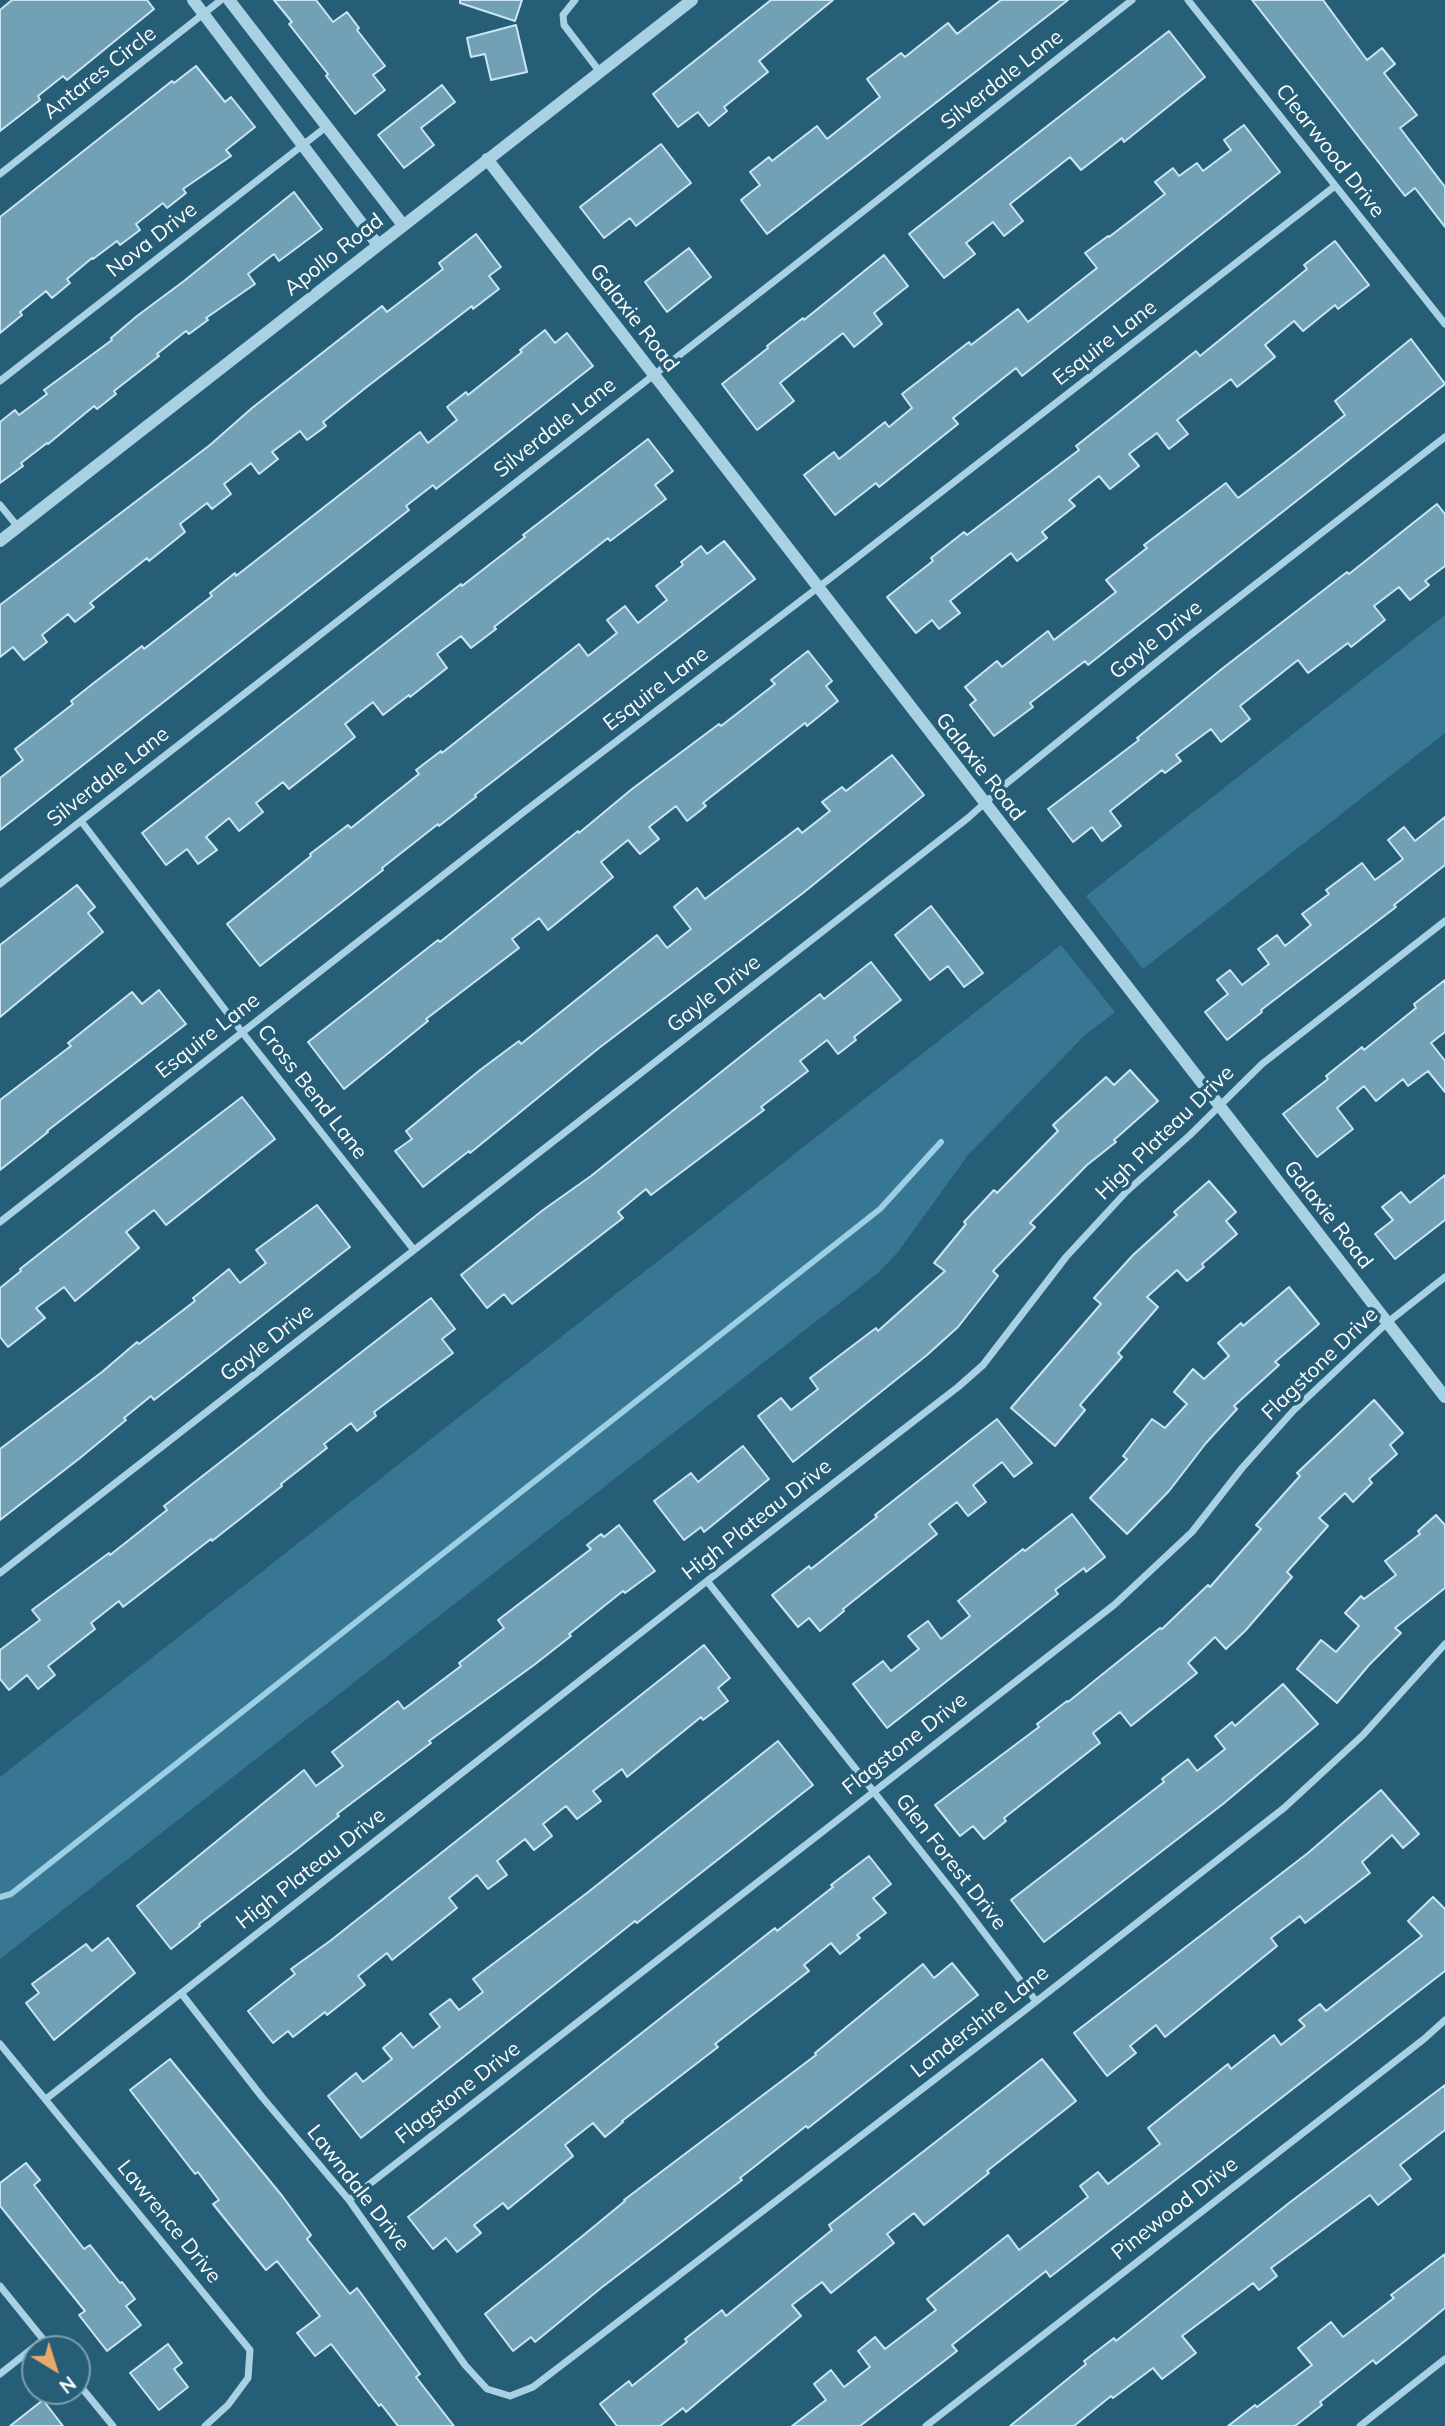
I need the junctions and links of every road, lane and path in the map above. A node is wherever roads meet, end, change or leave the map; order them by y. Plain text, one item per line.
1 (194, 0) edge
2 (221, 0) edge
3 (229, 0) edge
4 (575, 0) edge
5 (692, 0) edge
6 (1132, 0) edge
7 (1188, 0) edge
8 (204, 13) junction
9 (600, 72) junction
10 (326, 127) junction
11 (304, 144) junction
12 (487, 159) junction
13 (0, 174) edge
14 (1335, 186) junction
15 (403, 225) junction
16 (378, 245) junction
17 (1445, 324) edge
18 (653, 373) junction
19 (0, 381) edge
20 (1445, 437) edge
21 (0, 505) edge
22 (18, 527) junction
23 (0, 541) edge
24 (818, 587) junction
25 (984, 803) junction
26 (81, 821) junction
27 (0, 884) edge
28 (1445, 921) edge
29 (242, 1032) junction
30 (1220, 1105) junction
31 (0, 1222) edge
32 (414, 1251) junction
33 (1445, 1277) edge
34 (1388, 1322) junction
35 (1445, 1397) edge
36 (0, 1573) edge
37 (707, 1581) junction
38 (1445, 1644) edge
39 (872, 1792) junction
40 (181, 1993) junction
41 (1037, 2001) junction
42 (1445, 2020) edge
43 (0, 2044) edge
44 (46, 2099) junction
45 (349, 2200) junction
46 (0, 2286) edge
47 (39, 2335) edge
48 (21, 2357) edge
49 (1445, 2359) edge
50 (0, 2374) edge
51 (510, 2396) joint
52 (91, 2399) edge
53 (113, 2426) edge
54 (205, 2426) edge
55 (926, 2426) edge
56 (1360, 2426) edge

1 - 8 street
2 - 8 street, Antares Circle
3 - 10 street
4 - 9 street
5 - 9 street, Apollo Road
6 - 18 street, Silverdale Lane
7 - 14 street, Clearwood Drive
8 - 11 street
8 - 13 street, Antares Circle
9 - 12 street, Apollo Road
10 - 11 street, Nova Drive
10 - 15 street
11 - 16 street
11 - 19 street, Nova Drive
12 - 15 street, Apollo Road
12 - 18 street, Galaxie Road
14 - 17 street, Clearwood Drive
14 - 24 street, Esquire Lane
15 - 16 street, Apollo Road
16 - 22 street, Apollo Road
18 - 24 street, Galaxie Road
18 - 26 street, Silverdale Lane
20 - 25 street, Gayle Drive
21 - 22 street
22 - 23 street, Apollo Road
24 - 25 street, Galaxie Road
24 - 29 street, Esquire Lane
25 - 30 street, Galaxie Road
25 - 32 street, Gayle Drive
26 - 27 street, Silverdale Lane
26 - 29 street, Cross Bend Lane
28 - 30 street, High Plateau Drive
29 - 31 street, Esquire Lane
29 - 32 street, Cross Bend Lane
30 - 34 street, Galaxie Road
30 - 37 street, High Plateau Drive
32 - 36 street, Gayle Drive
33 - 34 street, Flagstone Drive
34 - 35 street, Galaxie Road
34 - 39 street, Flagstone Drive
37 - 39 street, Glen Forest Drive
37 - 40 street, High Plateau Drive
38 - 41 street, Landershire Lane
39 - 41 street, Glen Forest Drive
39 - 45 street, Flagstone Drive
40 - 44 street, High Plateau Drive
40 - 45 street, Lawndale Drive
41 - 51 street, Landershire Lane
42 - 55 street, Pinewood Drive
43 - 44 street, Lawrence Drive
44 - 54 street, Lawrence Drive
45 - 51 street, Lawndale Drive
46 - 47 street
48 - 50 street
49 - 56 street
52 - 53 street

